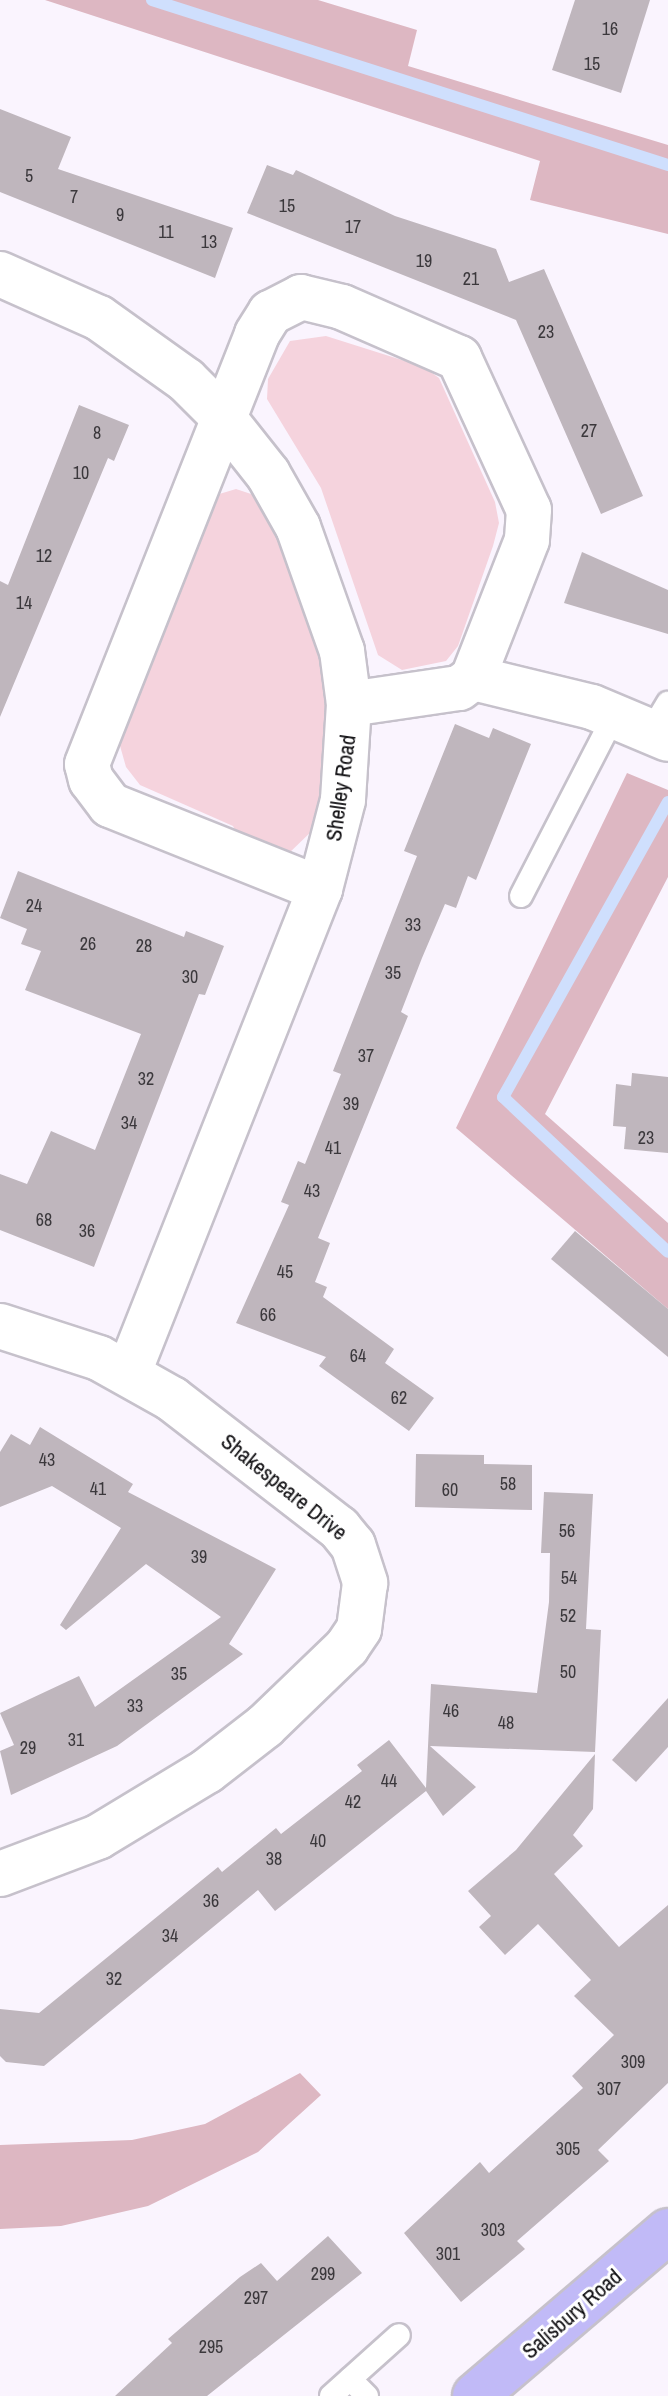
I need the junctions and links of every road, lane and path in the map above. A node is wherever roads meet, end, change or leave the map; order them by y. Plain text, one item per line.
1 (0, 274) edge
2 (222, 416) junction
3 (473, 678) junction
4 (349, 704) junction
5 (650, 722) edge
6 (320, 889) junction
7 (521, 896) dead end
8 (0, 1326) edge
9 (129, 1372) junction
10 (0, 1874) edge
11 (668, 2231) edge
12 (399, 2335) dead end
13 (350, 2379) junction
14 (331, 2396) edge
15 (367, 2396) edge
16 (475, 2396) edge

1 - 2 street, Shelley Road
2 - 3 street
2 - 4 street, Shelley Road
2 - 6 street
3 - 4 street
3 - 5 street
4 - 6 street, Shelley Road
5 - 7 lane
6 - 9 street, Shelley Road
8 - 9 street, Shakespeare Drive
9 - 10 street, Shakespeare Drive
11 - 16 main road, Salisbury Road
12 - 13 lane
13 - 14 lane
13 - 15 lane

